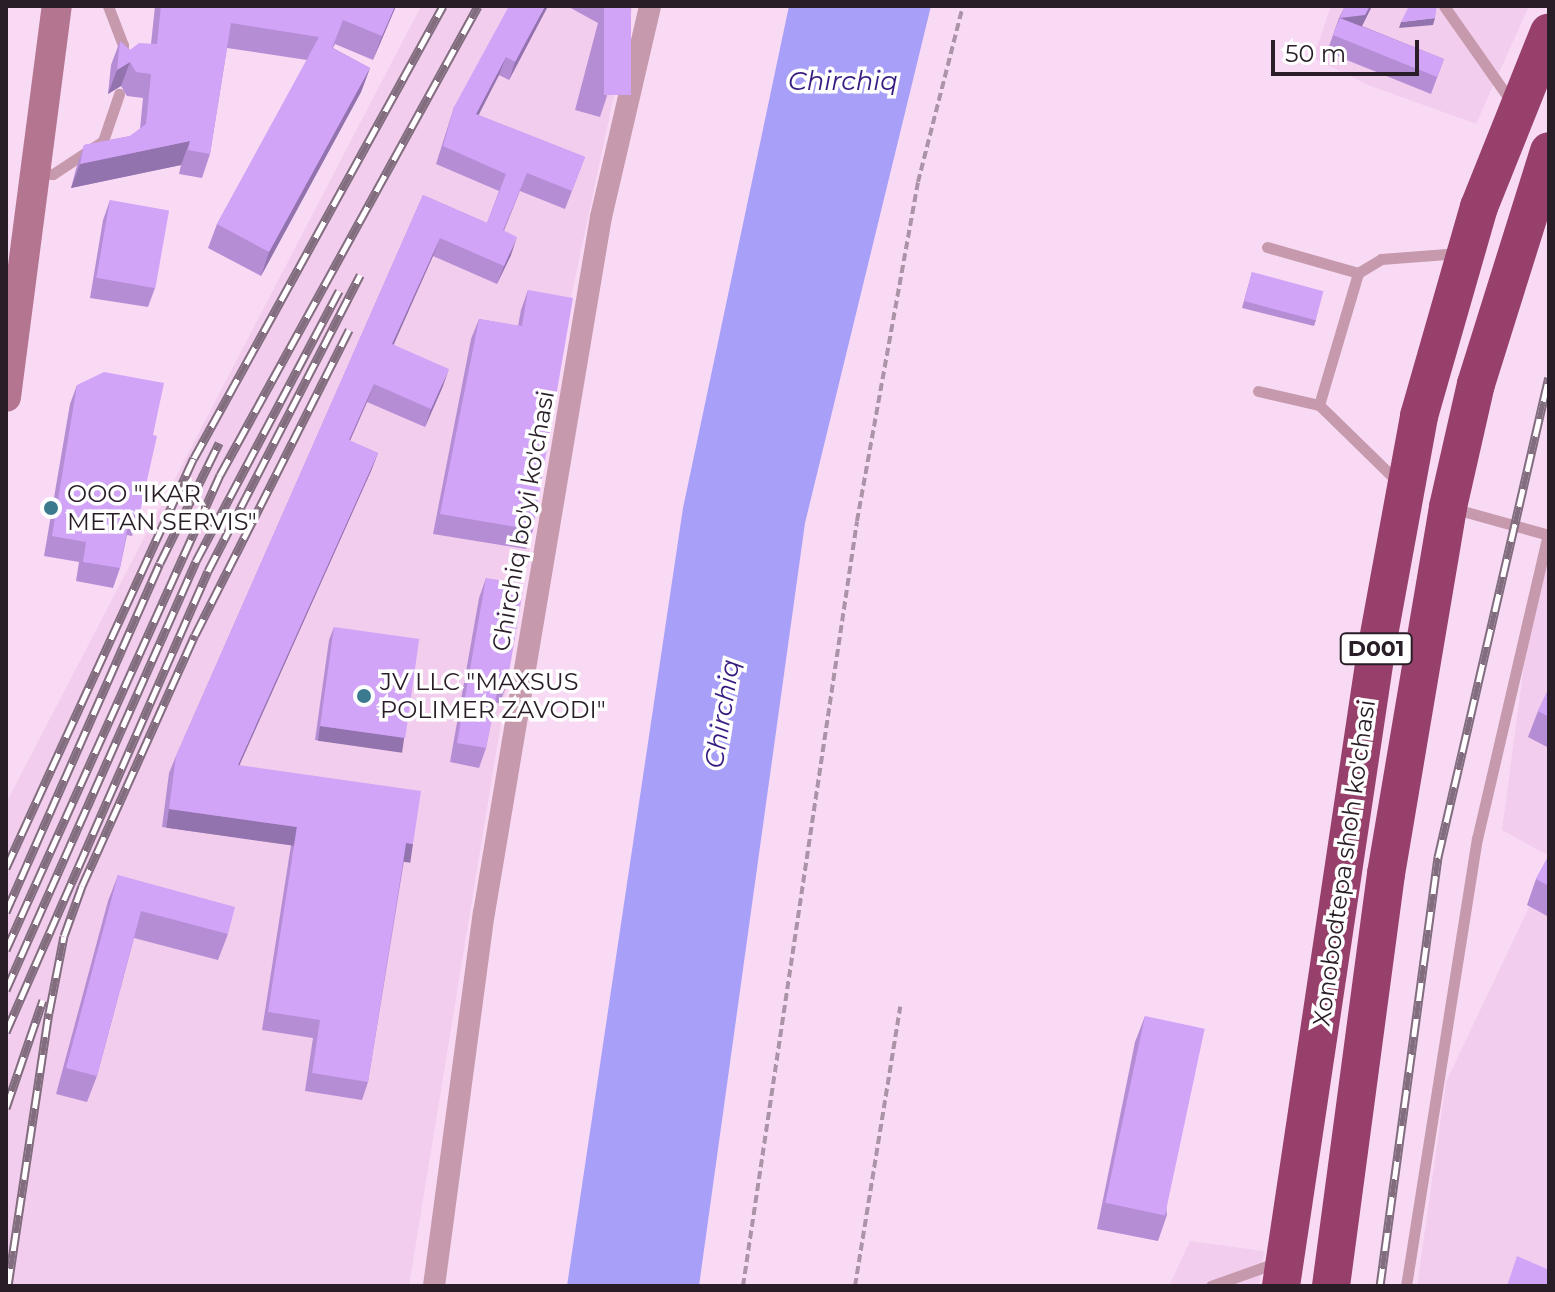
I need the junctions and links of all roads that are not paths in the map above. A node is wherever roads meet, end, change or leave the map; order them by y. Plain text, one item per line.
1 (38, 6) edge
2 (57, 6) edge
3 (108, 6) edge
4 (650, 6) edge
5 (1444, 6) edge
6 (1549, 32) edge
7 (122, 66) edge
8 (119, 94) dead end
9 (1517, 110) junction
10 (1549, 151) edge
11 (35, 173) junction
12 (1267, 247) dead end
13 (6, 248) edge
14 (1465, 253) junction
15 (1358, 273) junction
16 (1258, 391) dead end
17 (6, 397) edge
18 (1319, 405) junction
19 (1404, 487) junction
20 (1448, 507) junction
21 (1548, 534) edge
22 (1284, 1272) edge
23 (434, 1286) edge
24 (1211, 1286) edge
25 (1331, 1286) edge
26 (1406, 1286) edge

1 - 13 main road
2 - 11 main road
3 - 7 lane
4 - 23 street, Chirchiq bo'yi ko'chasi
5 - 9 lane
6 - 9 highway, Xonobodtepa shoh ko'chasi / D001
8 - 11 lane
9 - 14 highway, Xonobodtepa shoh ko'chasi / D001
10 - 20 highway, Xonobodtepa shoh ko'chasi / D001
11 - 17 main road
12 - 15 lane
14 - 15 lane
14 - 19 highway, Xonobodtepa shoh ko'chasi / D001
15 - 18 lane
16 - 18 lane
18 - 19 lane
19 - 22 highway, Xonobodtepa shoh ko'chasi / D001
20 - 21 lane
20 - 25 highway, Xonobodtepa shoh ko'chasi / D001
21 - 26 lane
22 - 24 lane

